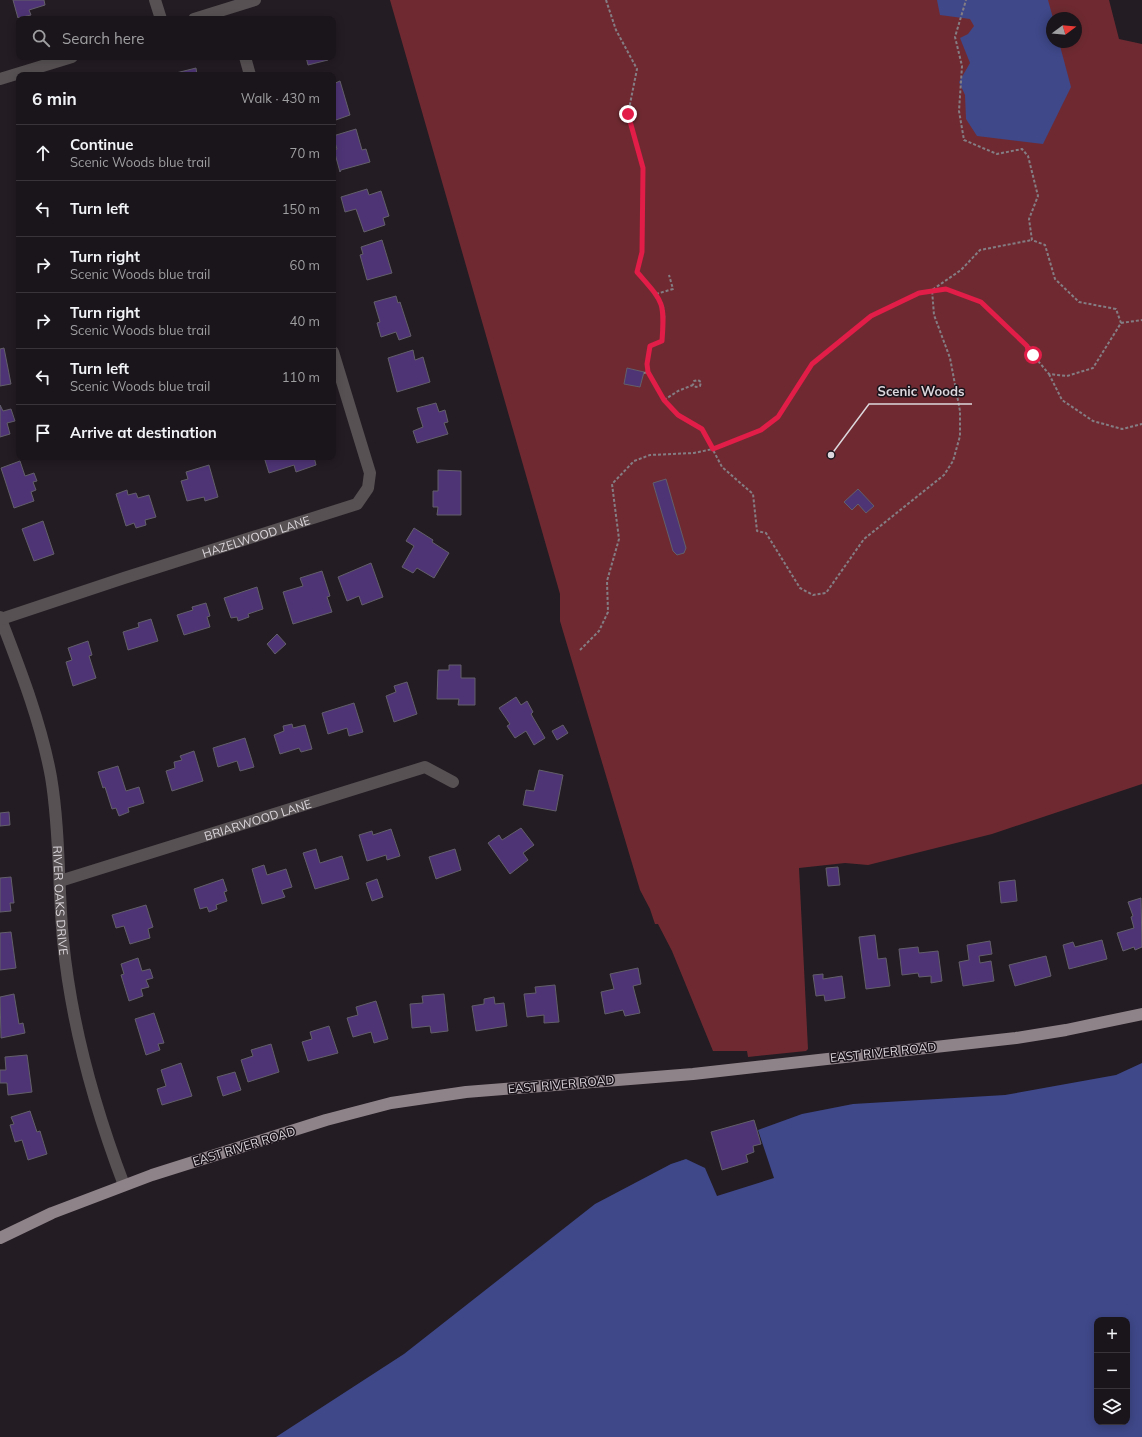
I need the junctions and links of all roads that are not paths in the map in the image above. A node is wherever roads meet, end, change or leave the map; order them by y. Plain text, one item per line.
1 (155, 0) edge
2 (254, 0) edge
3 (232, 13) edge
4 (160, 16) edge
5 (213, 16) edge
6 (62, 60) edge
7 (246, 60) edge
8 (23, 72) edge
9 (249, 72) edge
10 (16, 74) edge
11 (0, 79) edge
12 (336, 362) edge
13 (0, 618) edge
14 (453, 782) dead end
15 (60, 881) junction
16 (1142, 1014) edge
17 (124, 1185) junction
18 (0, 1238) edge

1 - 4 street
2 - 3 street
3 - 5 street
6 - 8 street
7 - 9 street
10 - 11 street
12 - 13 street, HAZELWOOD LANE
13 - 15 street, RIVER OAKS DRIVE
14 - 15 street, BRIARWOOD LANE
15 - 17 street, RIVER OAKS DRIVE
16 - 17 main road, EAST RIVER ROAD
17 - 18 main road, EAST RIVER ROAD

